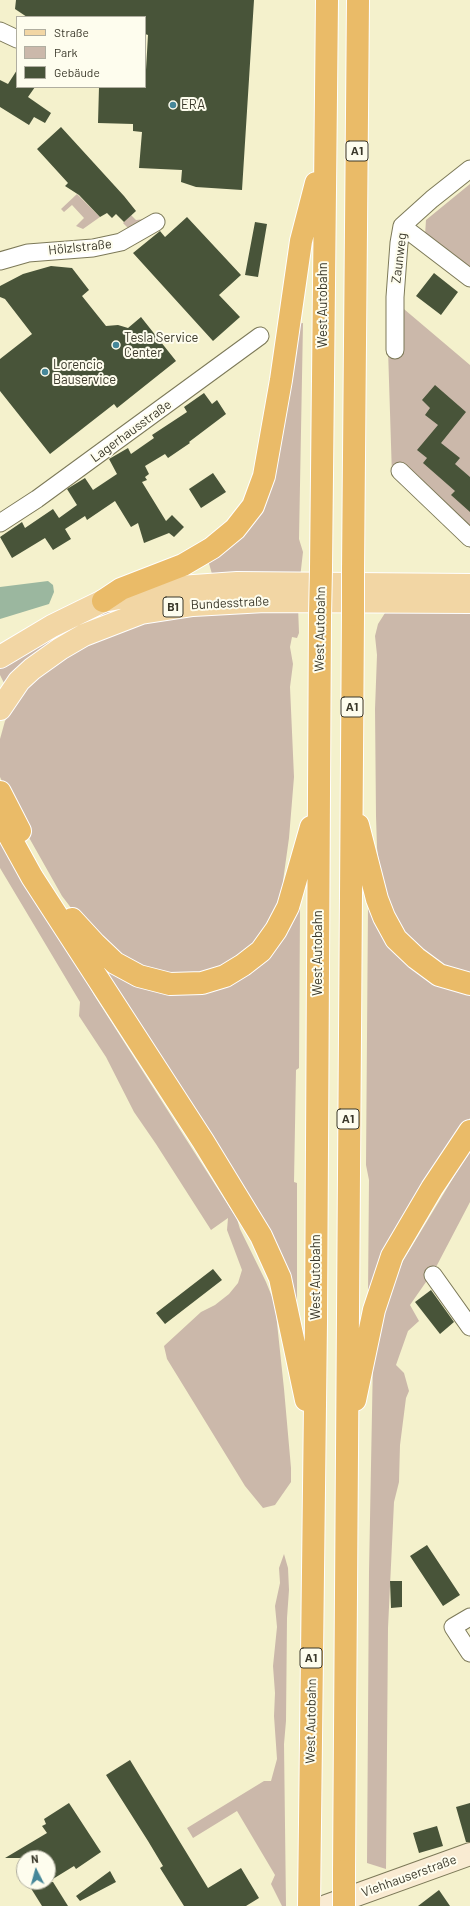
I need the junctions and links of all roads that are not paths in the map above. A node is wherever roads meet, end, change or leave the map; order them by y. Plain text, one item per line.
1 (327, 0) edge
2 (358, 0) edge
3 (0, 31) edge
4 (16, 39) edge
5 (324, 153) junction
6 (470, 169) edge
7 (156, 222) dead end
8 (402, 226) junction
9 (0, 261) edge
10 (470, 278) edge
11 (260, 336) dead end
12 (395, 350) dead end
13 (400, 471) dead end
14 (0, 523) edge
15 (470, 538) edge
16 (470, 585) edge
17 (103, 601) junction
18 (470, 602) edge
19 (0, 657) edge
20 (0, 709) edge
21 (0, 792) edge
22 (318, 799) junction
23 (351, 799) junction
24 (0, 819) edge
25 (470, 984) edge
26 (470, 1131) edge
27 (433, 1275) dead end
28 (470, 1326) edge
29 (314, 1437) junction
30 (346, 1439) junction
31 (470, 1617) edge
32 (470, 1653) edge
33 (470, 1854) edge
34 (308, 1906) edge
35 (326, 1906) edge
36 (344, 1906) edge

1 - 5 highway, West Autobahn / A1
2 - 23 highway, A1, bridge
3 - 4 street
5 - 17 highway
5 - 22 highway, West Autobahn / A1, bridge
6 - 8 street
7 - 9 street, Hölzlstraße
8 - 10 street, Zaunweg
8 - 12 street, Zaunweg
11 - 14 street, Lagerhausstraße
13 - 15 street
16 - 17 main road, Bundesstraße / B1
17 - 19 main road, Bundesstraße / B1
18 - 20 main road, Bundesstraße / B1
21 - 22 highway
22 - 29 highway, West Autobahn / A1
23 - 25 highway
23 - 30 highway, A1
24 - 29 highway
26 - 30 highway
27 - 28 street
29 - 34 highway, West Autobahn / A1
30 - 36 highway, A1, bridge
31 - 32 street
33 - 35 street, Viehhauserstraße

